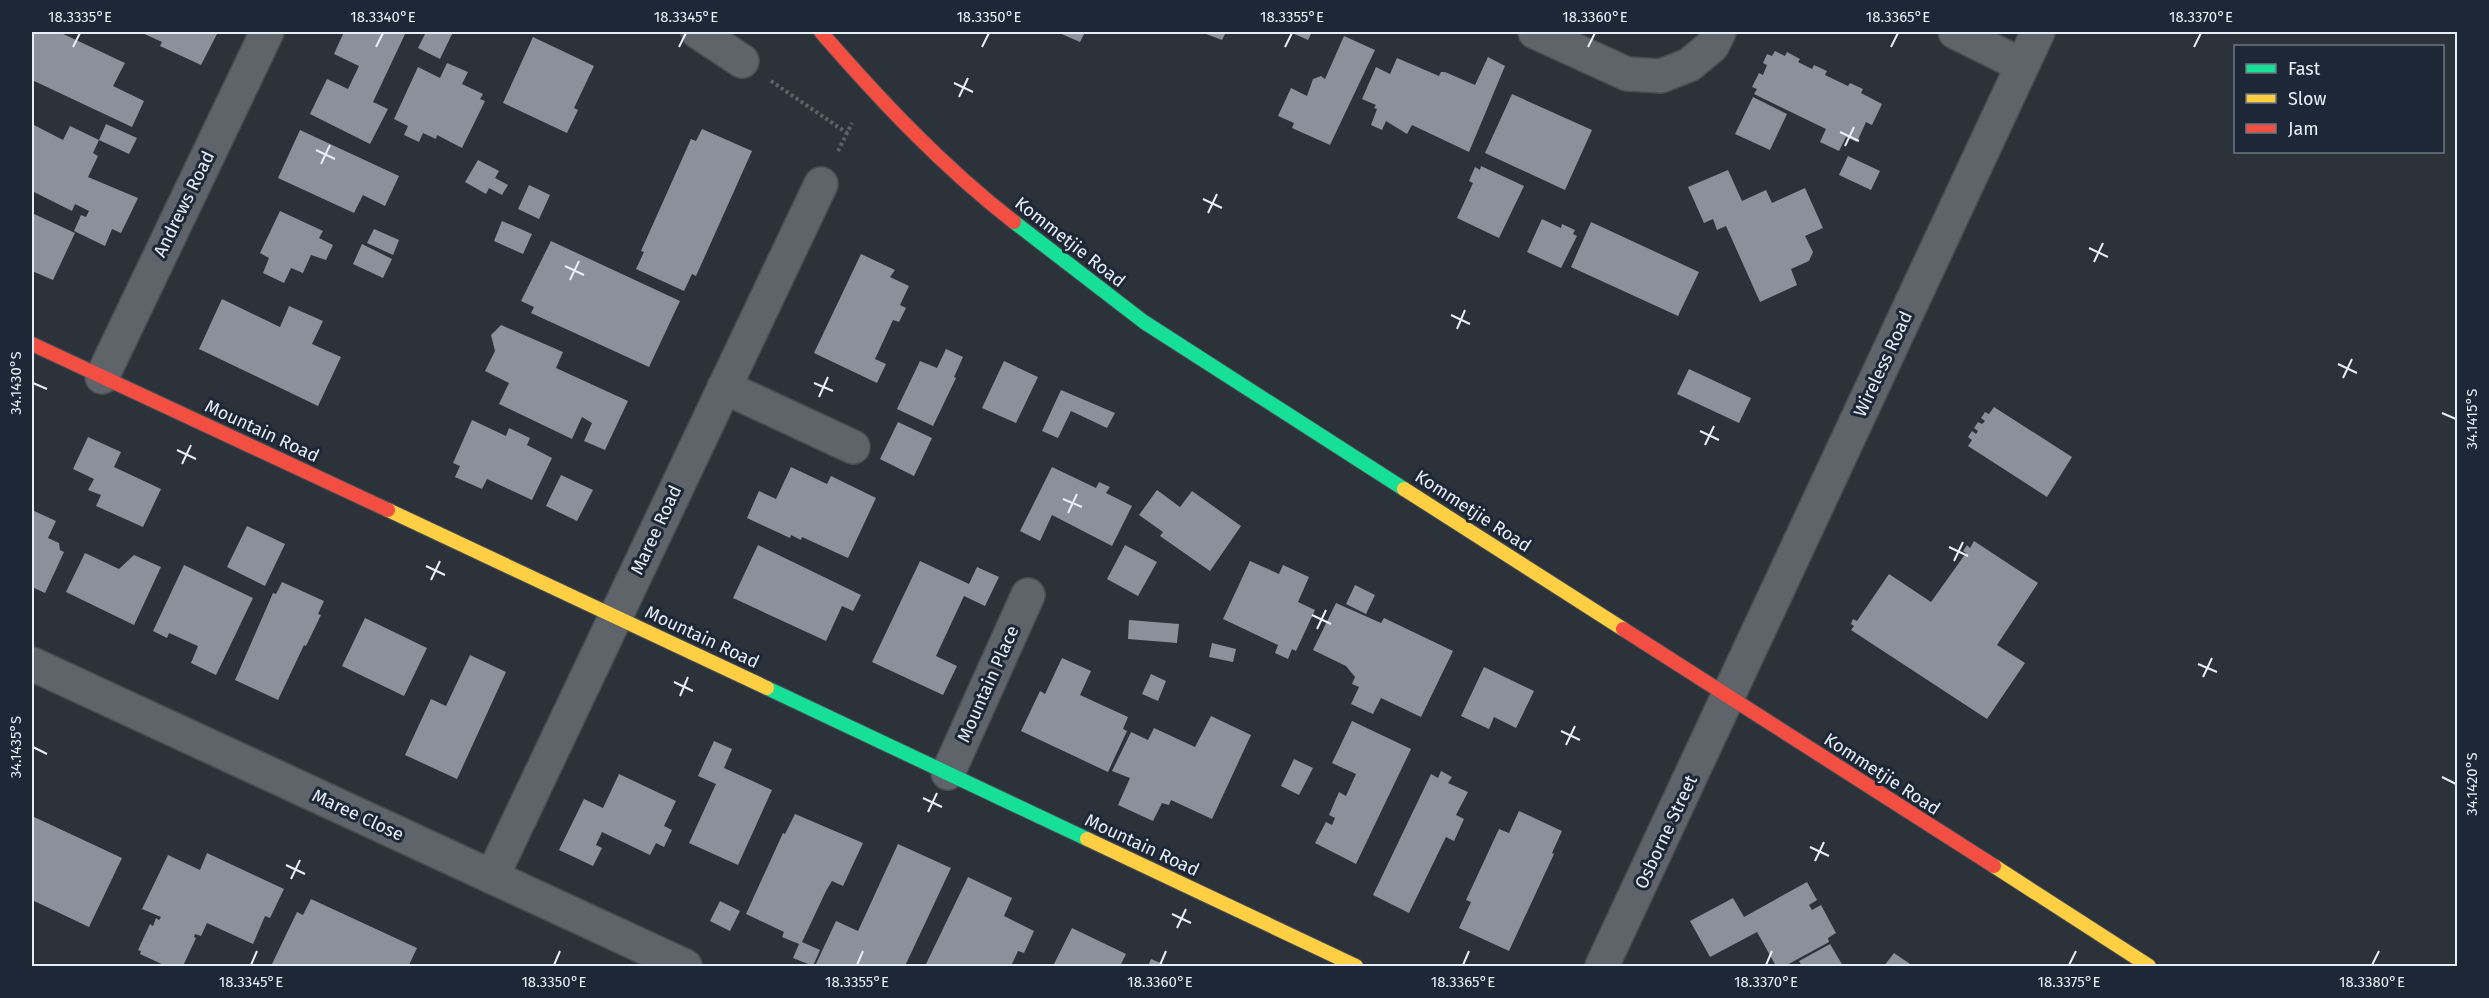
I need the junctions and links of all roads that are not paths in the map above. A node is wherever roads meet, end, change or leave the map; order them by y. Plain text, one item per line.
1 (267, 32) edge
2 (698, 32) edge
3 (821, 32) edge
4 (1536, 32) edge
5 (1719, 32) edge
6 (1955, 32) edge
7 (2038, 32) edge
8 (742, 61) road end
9 (2022, 65) junction
10 (821, 184) road end
11 (32, 344) edge
12 (102, 377) junction
13 (724, 387) junction
14 (853, 447) dead end
15 (1028, 595) dead end
16 (616, 616) junction
17 (32, 664) edge
18 (1729, 697) junction
19 (948, 773) junction
20 (492, 877) junction
21 (685, 966) edge
22 (1356, 966) edge
23 (1603, 966) edge
24 (2149, 966) edge

1 - 12 street, Andrews Road
2 - 8 street
3 - 18 main road, Kommetjie Road
4 - 5 street
6 - 9 street
7 - 9 street, Wireless Road
9 - 18 street, Wireless Road
10 - 13 street, Maree Road
11 - 12 main road, Mountain Road
12 - 16 main road, Mountain Road
13 - 14 street
13 - 16 street, Maree Road
15 - 19 street, Mountain Place
16 - 19 main road, Mountain Road
16 - 20 street, Maree Road
17 - 20 street, Maree Close
18 - 23 street, Osborne Street
18 - 24 main road, Kommetjie Road
19 - 22 main road, Mountain Road
20 - 21 street, Maree Close

